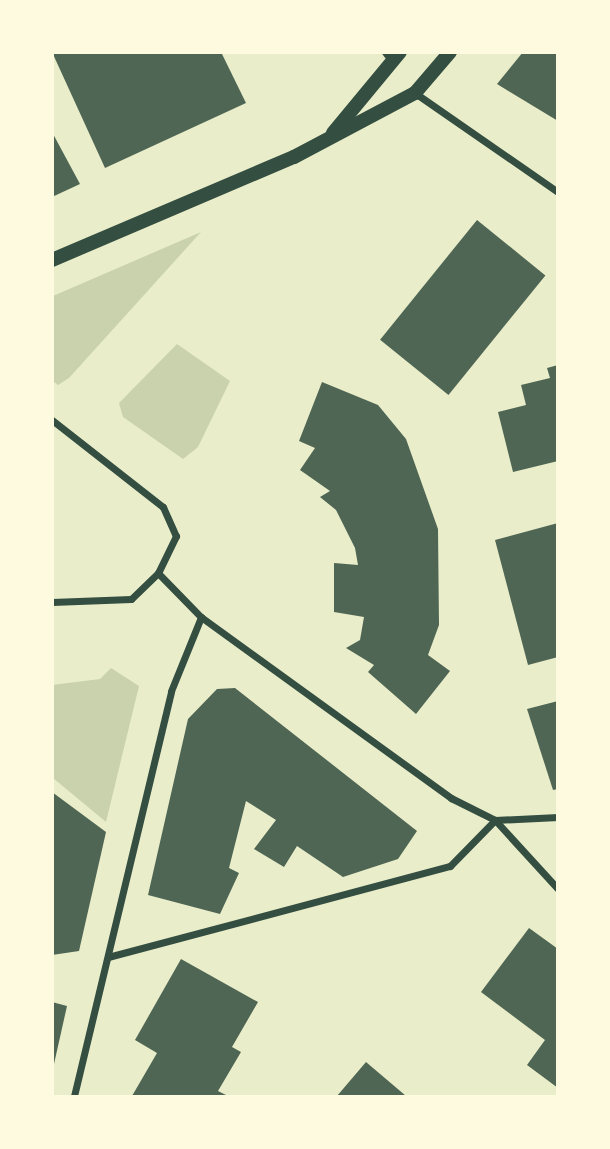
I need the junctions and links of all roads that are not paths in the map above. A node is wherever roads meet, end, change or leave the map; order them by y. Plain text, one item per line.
1 (450, 52) edge
2 (392, 55) edge
3 (415, 93) junction
4 (328, 139) junction
5 (558, 192) edge
6 (52, 260) edge
7 (52, 419) edge
8 (158, 573) junction
9 (52, 602) edge
10 (201, 617) junction
11 (558, 817) edge
12 (495, 820) junction
13 (558, 889) edge
14 (108, 957) junction
15 (74, 1097) edge

1 - 3 main road
2 - 4 main road
3 - 4 main road
3 - 5 street
4 - 6 main road
7 - 8 street
8 - 9 street
8 - 10 street
10 - 12 street
10 - 14 street
11 - 12 street
12 - 13 street
12 - 14 street
14 - 15 street

